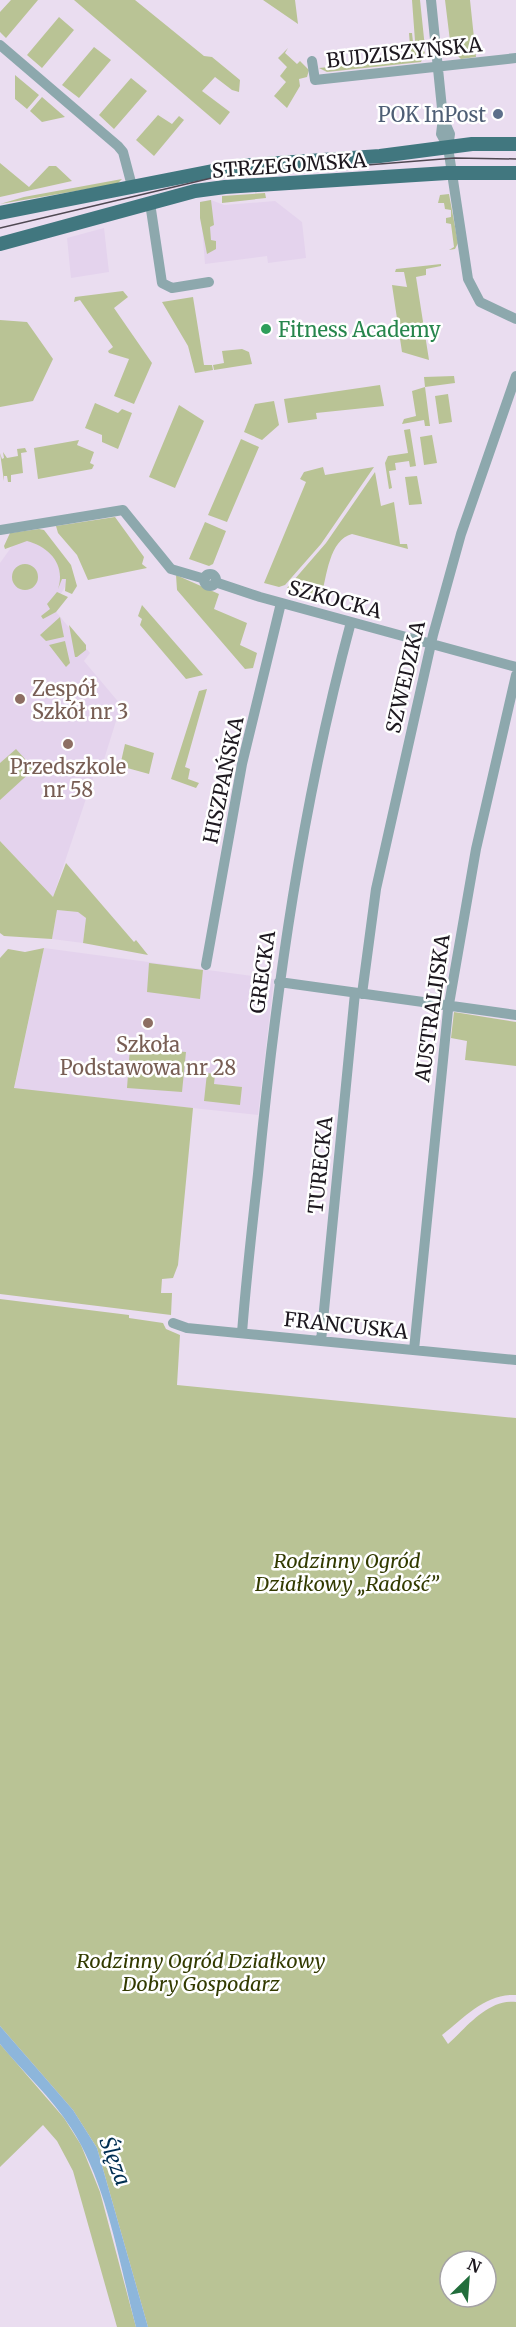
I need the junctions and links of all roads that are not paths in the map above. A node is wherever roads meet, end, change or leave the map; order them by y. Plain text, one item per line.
1 (431, 0) edge
2 (0, 45) edge
3 (515, 58) edge
4 (312, 61) dead end
5 (439, 67) junction
6 (516, 144) edge
7 (448, 147) junction
8 (453, 173) junction
9 (516, 173) edge
10 (132, 186) junction
11 (150, 203) junction
12 (0, 213) edge
13 (0, 244) edge
14 (209, 282) dead end
15 (516, 319) edge
16 (516, 376) edge
17 (0, 530) edge
18 (282, 603) junction
19 (351, 622) junction
20 (431, 643) junction
21 (516, 667) edge
22 (516, 675) edge
23 (206, 965) dead end
24 (279, 982) junction
25 (358, 993) junction
26 (449, 1005) junction
27 (516, 1015) edge
28 (172, 1323) dead end
29 (242, 1333) junction
30 (321, 1341) junction
31 (414, 1350) junction
32 (516, 1360) edge

1 - 5 street
2 - 10 street
3 - 5 street, BUDZISZYŃSKA
4 - 5 street, BUDZISZYŃSKA
5 - 7 street
6 - 7 main road, STRZEGOMSKA
7 - 8 street
7 - 10 main road, STRZEGOMSKA
8 - 9 main road, STRZEGOMSKA
8 - 11 main road, STRZEGOMSKA
8 - 15 street
10 - 12 main road, STRZEGOMSKA
11 - 13 main road, STRZEGOMSKA
11 - 14 street
16 - 20 street, SZWEDZKA
17 - 18 street, SZKOCKA
18 - 19 street, SZKOCKA
18 - 23 street, HISZPAŃSKA
19 - 20 street, SZKOCKA
19 - 24 street, GRECKA
20 - 21 street, SZKOCKA
20 - 25 street, SZWEDZKA
22 - 26 street, AUSTRALIJSKA
24 - 25 street
24 - 29 street, GRECKA
25 - 26 street
25 - 30 street, TURECKA
26 - 27 street
26 - 31 street, AUSTRALIJSKA
28 - 29 street, FRANCUSKA
29 - 30 street, FRANCUSKA
30 - 31 street, FRANCUSKA
31 - 32 street, FRANCUSKA

